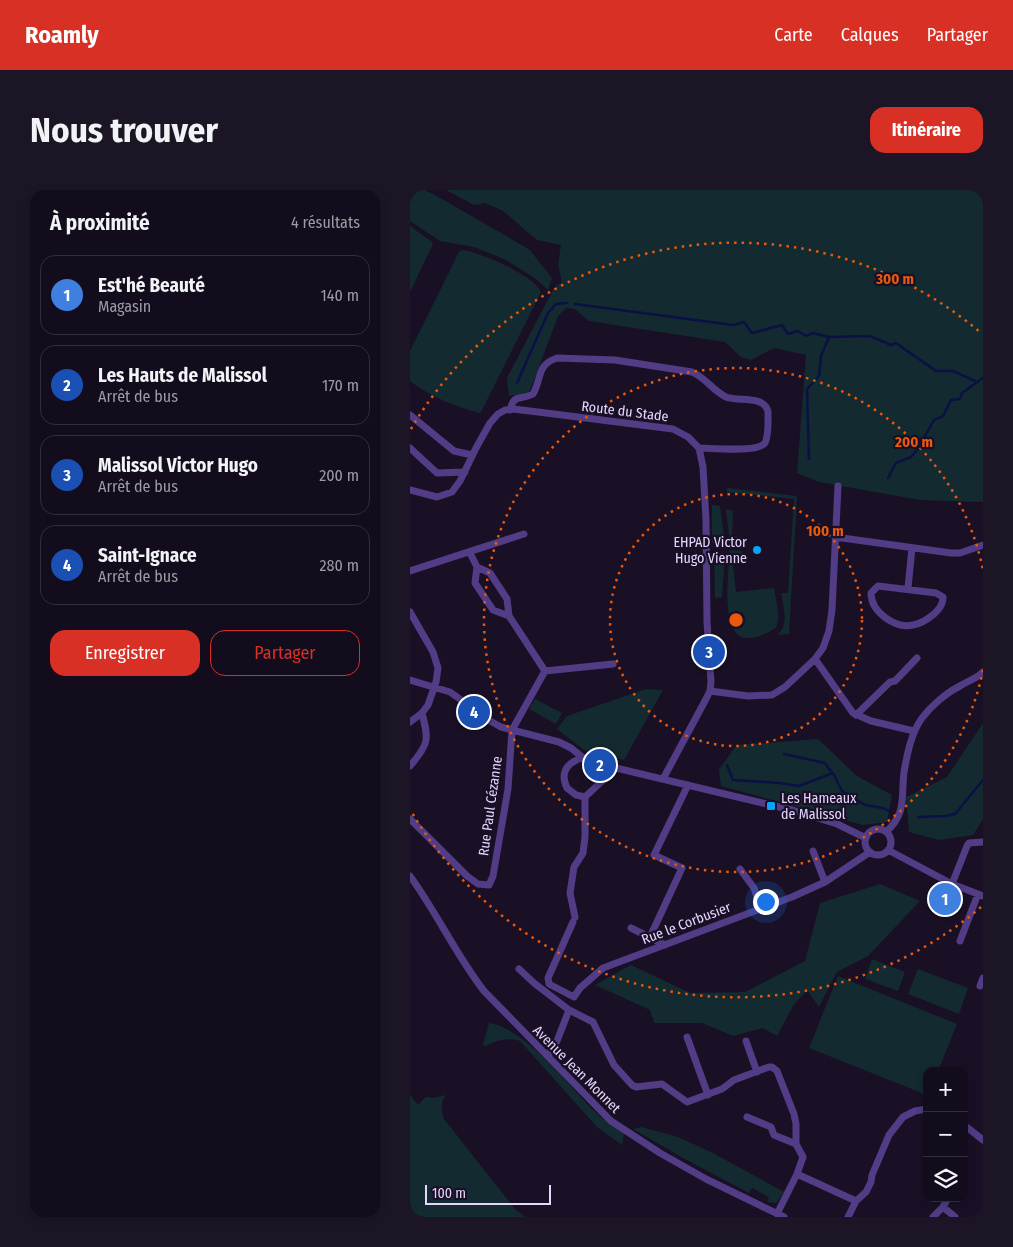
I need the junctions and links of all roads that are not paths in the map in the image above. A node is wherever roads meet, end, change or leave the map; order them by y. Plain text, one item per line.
1 (510, 410) junction
2 (410, 415) edge
3 (410, 448) edge
4 (699, 448) junction
5 (472, 455) junction
6 (465, 472) junction
7 (838, 486) dead end
8 (410, 490) edge
9 (524, 534) dead end
10 (835, 538) junction
11 (983, 545) edge
12 (912, 548) junction
13 (470, 553) junction
14 (477, 567) junction
15 (410, 571) edge
16 (908, 588) junction
17 (410, 612) edge
18 (509, 616) junction
19 (917, 658) dead end
20 (815, 659) junction
21 (612, 664) dead end
22 (545, 671) junction
23 (983, 672) edge
24 (410, 680) edge
25 (434, 687) junction
26 (710, 691) junction
27 (422, 713) junction
28 (856, 715) junction
29 (410, 722) edge
30 (512, 730) junction
31 (914, 731) junction
32 (582, 758) junction
33 (410, 766) edge
34 (616, 768) junction
35 (663, 779) junction
36 (688, 785) junction
37 (585, 797) junction
38 (410, 819) edge
39 (886, 832) junction
40 (866, 838) junction
41 (983, 842) edge
42 (888, 850) junction
43 (813, 851) dead end
44 (870, 852) junction
45 (740, 869) dead end
46 (410, 876) edge
47 (825, 882) junction
48 (952, 884) junction
49 (980, 895) edge
50 (761, 908) junction
51 (631, 928) dead end
52 (650, 937) junction
53 (960, 941) dead end
54 (665, 945) junction
55 (519, 969) dead end
56 (983, 978) edge
57 (980, 986) dead end
58 (569, 1010) junction
59 (687, 1037) dead end
60 (746, 1041) dead end
61 (548, 1056) junction
62 (757, 1072) junction
63 (708, 1095) junction
64 (923, 1110) edge
65 (747, 1117) dead end
66 (968, 1128) edge
67 (983, 1140) edge
68 (796, 1144) junction
69 (797, 1174) junction
70 (856, 1201) junction
71 (946, 1202) edge
72 (943, 1207) junction
73 (781, 1215) edge
74 (848, 1217) edge
75 (933, 1217) edge
76 (955, 1217) edge

1 - 4 street, Route du Stade
1 - 4 street
1 - 5 street
2 - 5 street
3 - 6 street
4 - 26 street
5 - 6 street
6 - 8 street
7 - 10 street
9 - 13 street
10 - 12 street
10 - 20 street
11 - 12 street
12 - 16 street
13 - 14 street
13 - 15 street
14 - 18 street
14 - 18 street
16 - 16 street
17 - 25 street
18 - 22 street
19 - 28 street
20 - 26 street
20 - 28 street
21 - 22 street
22 - 30 street
23 - 31 street
24 - 25 street
25 - 27 street
25 - 30 street
26 - 35 street
27 - 29 street
27 - 33 street
28 - 31 street
30 - 32 street
30 - 38 street, Rue Paul Cézanne
31 - 39 street
32 - 34 street
32 - 37 street
34 - 35 street
34 - 37 street
35 - 36 street
36 - 40 street
36 - 52 street
37 - 54 street, Rue le Corbusier
39 - 40 street
39 - 42 street
40 - 44 street
41 - 48 street
42 - 44 street
42 - 48 street
43 - 47 street
44 - 47 street, Rue le Corbusier
45 - 50 street
46 - 61 street, Avenue Jean Monnet
47 - 50 street, Rue le Corbusier
48 - 49 street
49 - 53 street
50 - 54 street, Rue le Corbusier
51 - 52 street
52 - 54 street
55 - 58 street
56 - 57 street
58 - 61 street
58 - 63 street
59 - 63 street
60 - 62 street
61 - 73 street, Avenue Jean Monnet
62 - 63 street
62 - 68 street
64 - 70 street
65 - 68 street
66 - 67 street
68 - 69 street
69 - 70 street
69 - 73 street
70 - 74 street
71 - 72 street
72 - 75 street
72 - 76 street

